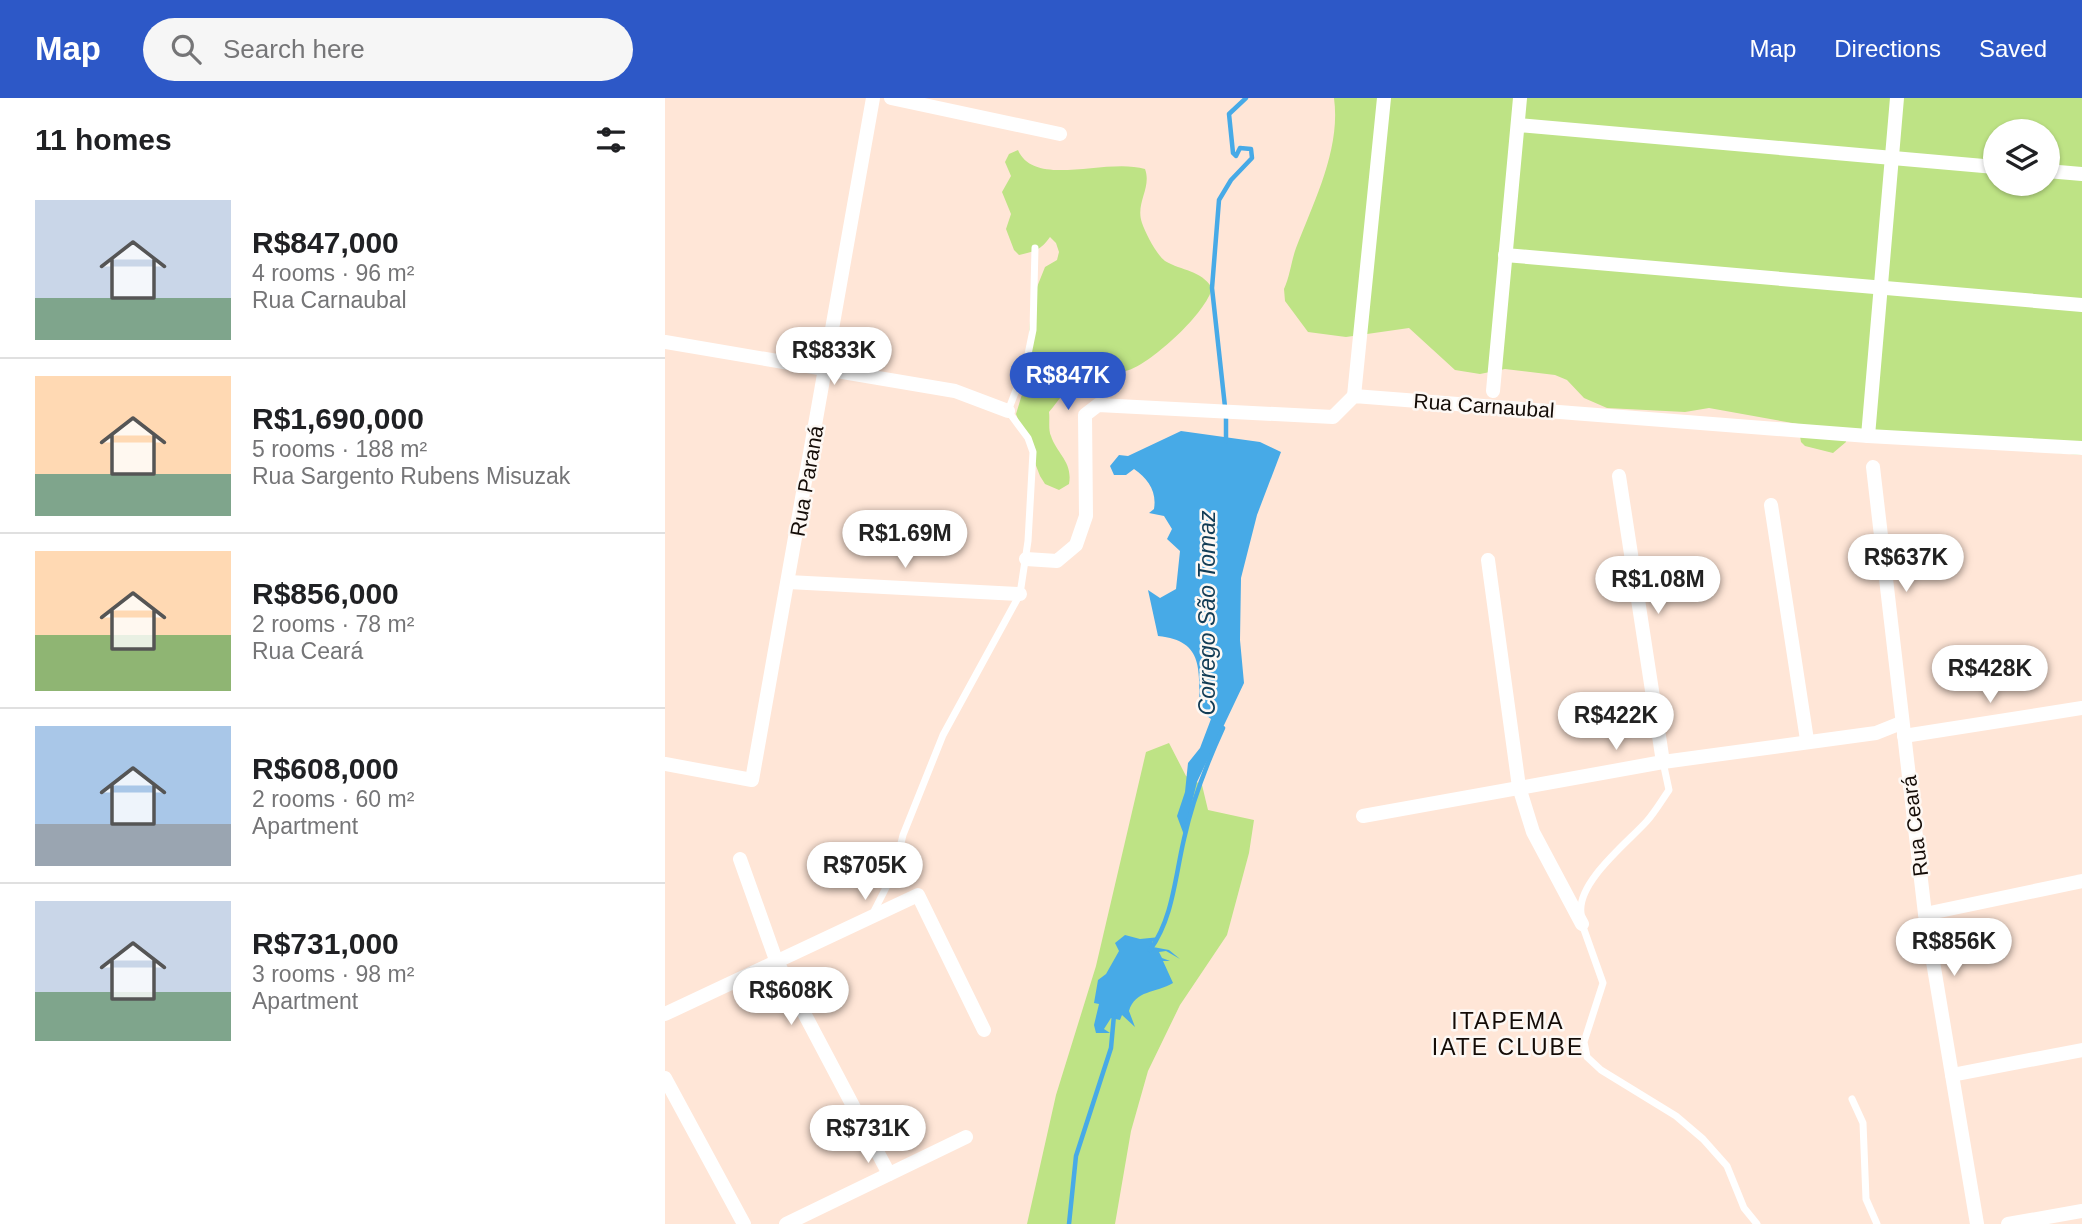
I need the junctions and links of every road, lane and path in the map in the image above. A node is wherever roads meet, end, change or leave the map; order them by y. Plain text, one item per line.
1 (873, 98) edge
2 (891, 98) edge
3 (1384, 98) edge
4 (1520, 98) edge
5 (1897, 98) edge
6 (1518, 125) junction
7 (1060, 135) dead end
8 (1892, 158) junction
9 (1983, 166) edge
10 (2060, 172) edge
11 (2082, 174) edge
12 (1035, 248) dead end
13 (1506, 255) junction
14 (1881, 287) junction
15 (2082, 305) edge
16 (665, 342) edge
17 (827, 368) junction
18 (1493, 391) dead end
19 (1354, 396) junction
20 (1008, 411) junction
21 (1868, 436) junction
22 (2082, 448) edge
23 (1874, 467) dead end
24 (1619, 476) dead end
25 (1771, 505) dead end
26 (1026, 559) junction
27 (1488, 560) dead end
28 (788, 582) junction
29 (1020, 594) junction
30 (2082, 708) edge
31 (1903, 730) junction
32 (1807, 740) junction
33 (1663, 762) junction
34 (665, 764) edge
35 (1519, 787) junction
36 (1363, 816) dead end
37 (740, 859) dead end
38 (2082, 881) edge
39 (1925, 914) junction
40 (870, 919) junction
41 (1582, 924) junction
42 (776, 960) junction
43 (665, 1014) edge
44 (984, 1030) dead end
45 (2082, 1050) edge
46 (1952, 1074) junction
47 (665, 1078) edge
48 (1852, 1098) dead end
49 (966, 1137) dead end
50 (889, 1174) junction
51 (2082, 1211) edge
52 (744, 1224) edge
53 (786, 1224) edge
54 (1757, 1224) edge
55 (1877, 1224) edge
56 (1977, 1224) edge
57 (2008, 1224) edge

1 - 17 street, Rua Paraná
2 - 7 street
3 - 19 street
4 - 6 street
5 - 8 street
6 - 8 street
6 - 13 street
8 - 9 street
8 - 14 street
10 - 11 street
12 - 20 lane
13 - 14 street
13 - 18 street
14 - 15 street
14 - 21 street
16 - 17 street
17 - 20 street
17 - 28 street, Rua Paraná
19 - 21 street, Rua Carnaubal
19 - 26 street
20 - 26 lane
21 - 22 street, Rua Carnaubal
23 - 31 street, Rua Ceará
24 - 33 street
25 - 32 street
26 - 29 lane
27 - 35 street
28 - 29 street
28 - 34 street, Rua Paraná
29 - 40 lane
30 - 31 street
31 - 32 street
31 - 39 street, Rua Ceará
32 - 33 street
33 - 35 street
33 - 41 lane
35 - 36 street
35 - 41 street
37 - 42 street
38 - 39 street
39 - 46 street, Rua Ceará
40 - 42 street
40 - 44 street
41 - 54 lane
42 - 43 street
42 - 50 street
45 - 46 street
46 - 56 street, Rua Ceará
47 - 52 street
48 - 55 lane
49 - 50 street
50 - 53 street
51 - 57 street

